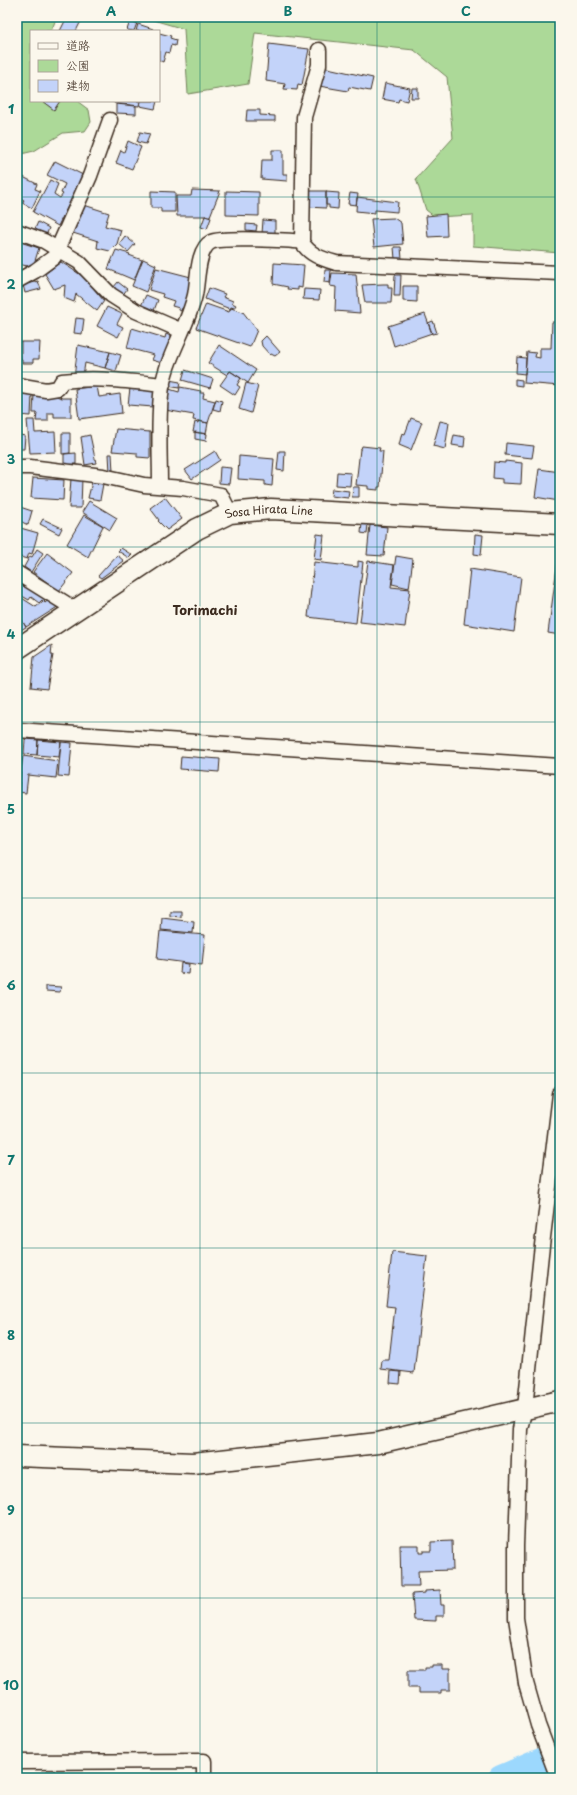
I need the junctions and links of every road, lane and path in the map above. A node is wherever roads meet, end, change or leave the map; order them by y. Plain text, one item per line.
1 (319, 50) dead end
2 (110, 120) dead end
3 (17, 231) edge
4 (302, 242) junction
5 (58, 250) junction
6 (560, 273) edge
7 (17, 281) edge
8 (182, 331) junction
9 (17, 385) edge
10 (163, 385) junction
11 (17, 467) edge
12 (160, 486) junction
13 (230, 513) junction
14 (560, 524) edge
15 (17, 573) edge
16 (72, 613) junction
17 (17, 649) edge
18 (17, 730) edge
19 (560, 766) edge
20 (560, 1094) edge
21 (560, 1401) edge
22 (525, 1408) junction
23 (17, 1456) edge
24 (17, 1762) edge
25 (204, 1773) edge
26 (557, 1776) edge

1 - 4 street
2 - 5 street
3 - 5 street
4 - 6 street
4 - 8 street
5 - 7 street
5 - 8 street
8 - 10 street
9 - 10 street
10 - 12 street
11 - 12 street
12 - 13 street
13 - 14 main road, Sosa Hirata Line
13 - 16 main road, Sosa Hirata Line
15 - 16 street
16 - 17 main road, Sosa Hirata Line
18 - 19 street
20 - 22 street
21 - 22 main road
22 - 23 main road
22 - 26 street
24 - 25 street

